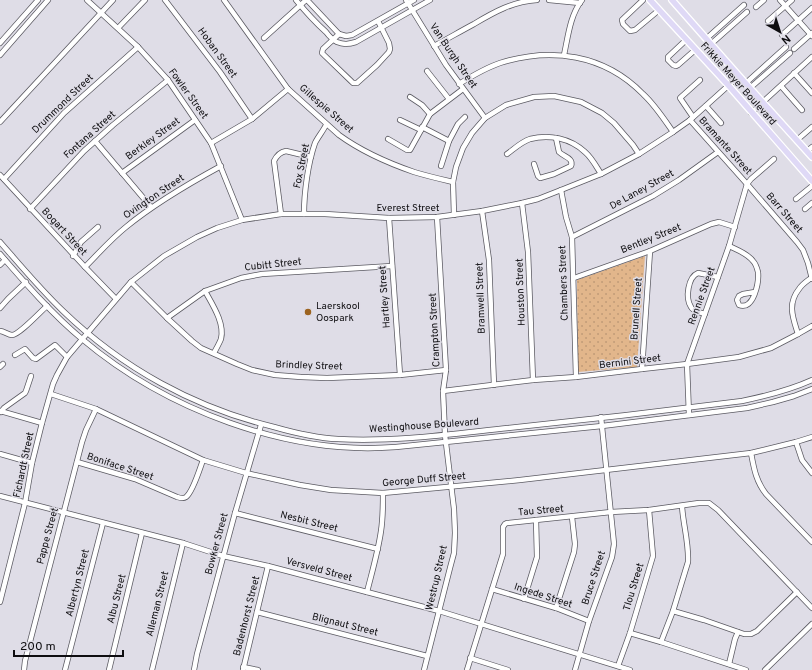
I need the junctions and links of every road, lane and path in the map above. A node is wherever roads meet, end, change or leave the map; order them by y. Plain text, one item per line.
1 (38, 0) edge
2 (48, 0) edge
3 (87, 0) edge
4 (113, 0) edge
5 (145, 0) edge
6 (165, 0) edge
7 (224, 0) edge
8 (296, 0) edge
9 (307, 0) edge
10 (414, 0) edge
11 (430, 0) edge
12 (537, 0) edge
13 (549, 0) edge
14 (643, 0) edge
15 (650, 0) edge
16 (672, 0) edge
17 (764, 0) edge
18 (780, 0) edge
19 (792, 0) edge
20 (581, 1) edge
21 (407, 2) edge
22 (300, 5) junction
23 (744, 5) dead end
24 (786, 6) junction
25 (756, 7) dead end
26 (812, 8) edge
27 (412, 10) junction
28 (659, 10) junction
29 (747, 12) dead end
30 (102, 13) junction
31 (378, 21) junction
32 (768, 21) dead end
33 (798, 21) junction
34 (17, 24) junction
35 (118, 28) junction
36 (382, 28) junction
37 (22, 29) junction
38 (339, 34) junction
39 (782, 35) dead end
40 (812, 35) edge
41 (264, 38) dead end
42 (706, 39) junction
43 (333, 40) junction
44 (686, 40) junction
45 (0, 43) edge
46 (711, 44) junction
47 (138, 46) junction
48 (434, 46) junction
49 (786, 48) dead end
50 (794, 49) dead end
51 (695, 50) junction
52 (790, 53) dead end
53 (0, 55) edge
54 (564, 55) junction
55 (812, 57) edge
56 (427, 71) dead end
57 (794, 74) junction
58 (739, 76) junction
59 (168, 80) junction
60 (700, 80) dead end
61 (746, 83) junction
62 (461, 86) junction
63 (729, 86) junction
64 (780, 86) junction
65 (750, 88) junction
66 (288, 89) junction
67 (812, 93) edge
68 (410, 97) dead end
69 (449, 99) junction
70 (763, 102) junction
71 (706, 106) junction
72 (802, 110) dead end
73 (751, 113) junction
74 (430, 114) junction
75 (465, 117) dead end
76 (485, 118) junction
77 (691, 118) junction
78 (252, 119) junction
79 (195, 120) junction
80 (400, 120) dead end
81 (0, 122) edge
82 (721, 123) dead end
83 (326, 125) junction
84 (812, 127) edge
85 (422, 128) junction
86 (673, 132) junction
87 (556, 138) junction
88 (388, 139) dead end
89 (797, 140) junction
90 (95, 141) junction
91 (449, 141) junction
92 (211, 143) junction
93 (812, 147) edge
94 (807, 151) junction
95 (718, 152) junction
96 (507, 154) dead end
97 (639, 154) junction
98 (311, 157) junction
99 (812, 157) edge
100 (774, 159) dead end
101 (534, 164) dead end
102 (221, 166) junction
103 (441, 166) dead end
104 (122, 173) junction
105 (601, 174) junction
106 (2, 177) edge
107 (812, 181) edge
108 (453, 182) junction
109 (747, 184) junction
110 (812, 186) edge
111 (561, 190) junction
112 (796, 199) dead end
113 (522, 203) junction
114 (812, 203) edge
115 (151, 207) junction
116 (30, 208) junction
117 (805, 209) dead end
118 (482, 211) junction
119 (281, 214) junction
120 (304, 214) junction
121 (454, 215) junction
122 (437, 217) junction
123 (389, 218) junction
124 (242, 220) junction
125 (98, 227) dead end
126 (735, 227) junction
127 (572, 237) junction
128 (0, 242) edge
129 (729, 246) junction
130 (650, 251) junction
131 (0, 254) edge
132 (74, 256) junction
133 (5, 260) junction
134 (0, 265) edge
135 (392, 266) junction
136 (84, 268) junction
137 (718, 277) junction
138 (574, 278) junction
139 (812, 278) edge
140 (26, 282) junction
141 (131, 282) junction
142 (205, 291) junction
143 (755, 292) dead end
144 (116, 299) junction
145 (48, 306) junction
146 (0, 308) edge
147 (705, 314) junction
148 (167, 318) junction
149 (812, 326) edge
150 (0, 331) edge
151 (88, 333) junction
152 (798, 334) junction
153 (82, 339) junction
154 (214, 353) junction
155 (15, 355) dead end
156 (67, 357) junction
157 (687, 364) junction
158 (642, 369) junction
159 (446, 370) junction
160 (400, 375) junction
161 (31, 376) dead end
162 (576, 377) junction
163 (533, 380) junction
164 (812, 380) edge
165 (494, 385) junction
166 (812, 389) edge
167 (443, 391) junction
168 (51, 394) junction
169 (689, 407) junction
170 (96, 409) junction
171 (1, 412) edge
172 (689, 415) junction
173 (601, 417) junction
174 (42, 423) junction
175 (261, 424) junction
176 (602, 426) junction
177 (259, 432) junction
178 (445, 435) junction
179 (812, 436) edge
180 (446, 441) junction
181 (796, 442) junction
182 (751, 453) junction
183 (0, 454) edge
184 (203, 460) junction
185 (77, 462) junction
186 (32, 463) junction
187 (606, 469) junction
188 (246, 473) junction
189 (812, 473) edge
190 (451, 487) junction
191 (383, 493) junction
192 (0, 496) edge
193 (25, 503) junction
194 (682, 506) junction
195 (649, 510) junction
196 (611, 512) junction
197 (64, 513) junction
198 (235, 513) junction
199 (572, 517) junction
200 (536, 520) junction
201 (103, 523) junction
202 (142, 533) junction
203 (812, 542) edge
204 (183, 543) junction
205 (378, 549) junction
206 (224, 556) junction
207 (268, 566) junction
208 (2, 587) edge
209 (492, 589) junction
210 (367, 592) junction
211 (796, 592) junction
212 (524, 599) junction
213 (0, 602) edge
214 (556, 608) junction
215 (812, 608) edge
216 (440, 611) junction
217 (673, 611) junction
218 (257, 612) junction
219 (589, 621) junction
220 (480, 624) junction
221 (812, 624) edge
222 (738, 632) junction
223 (630, 633) junction
224 (661, 642) junction
225 (580, 654) junction
226 (427, 656) junction
227 (470, 658) junction
228 (729, 664) junction
229 (618, 666) junction
230 (243, 669) edge
231 (502, 669) edge
232 (24, 670) edge
233 (65, 670) edge
234 (109, 670) edge
235 (152, 670) edge
236 (194, 670) edge
237 (258, 670) edge
238 (424, 670) edge
239 (467, 670) edge
240 (508, 670) edge
241 (575, 670) edge
242 (630, 670) edge
243 (746, 670) edge
244 (765, 670) edge

1 - 34 street
2 - 37 street
3 - 30 street, Fowler Street
4 - 30 street
5 - 35 street
6 - 78 street, Hoban Street
7 - 66 street, Gillespie Street
8 - 22 street
9 - 22 street
9 - 38 street
10 - 21 street
11 - 27 street
12 - 48 street
13 - 20 street
14 - 28 street
15 - 28 main road, Frikkie Meyer Boulevard
16 - 42 main road, Frikkie Meyer Boulevard
17 - 25 street
18 - 24 street
19 - 24 street
20 - 54 street
21 - 27 street, Van Burgh Street
21 - 31 street
22 - 41 street
22 - 43 street
23 - 42 street
24 - 32 street
24 - 33 street
26 - 33 street
27 - 36 street
27 - 48 street, Van Burgh Street
28 - 44 main road, Frikkie Meyer Boulevard
29 - 46 street
30 - 35 street, Fowler Street
30 - 81 street
31 - 36 street
31 - 38 street
33 - 39 street
33 - 40 street
34 - 37 street
34 - 45 street
35 - 47 street, Fowler Street
36 - 43 street
36 - 43 street
37 - 53 street
38 - 43 street
40 - 50 street
42 - 46 main road, Frikkie Meyer Boulevard
44 - 51 main road, Frikkie Meyer Boulevard
44 - 51 street
46 - 58 main road, Frikkie Meyer Boulevard
47 - 59 street, Fowler Street
47 - 106 street, Drummond Street
48 - 62 street, Van Burgh Street
49 - 61 street
51 - 63 main road, Frikkie Meyer Boulevard
52 - 65 street
54 - 62 street
54 - 86 street
55 - 57 street
56 - 69 street
57 - 64 street
57 - 67 street
58 - 61 main road, Frikkie Meyer Boulevard
58 - 63 street, Everest Street
59 - 79 street, Fowler Street
59 - 90 street, Fontana Street
60 - 77 street, Bramante Street
61 - 65 main road, Frikkie Meyer Boulevard
62 - 69 street
62 - 76 street, Van Burgh Street
63 - 71 street, Everest Street
63 - 73 main road, Frikkie Meyer Boulevard
64 - 70 street
64 - 72 street
65 - 70 main road, Frikkie Meyer Boulevard
66 - 78 street
66 - 83 street, Gillespie Street
68 - 74 street
69 - 74 street
70 - 73 street
70 - 89 main road, Frikkie Meyer Boulevard
71 - 77 street, Everest Street
71 - 82 street
73 - 107 main road, Frikkie Meyer Boulevard
74 - 85 street
75 - 91 street
76 - 97 street
76 - 108 street
77 - 86 street, Everest Street
77 - 95 street, Bramante Street
78 - 92 street
79 - 92 street, Fowler Street
79 - 104 street, Berkley Street
80 - 85 street
83 - 98 street, Fox Street
83 - 108 street, Gillespie Street
84 - 89 street
85 - 88 street
85 - 91 street
86 - 97 street, Everest Street
87 - 96 street
87 - 101 street
87 - 105 street
89 - 94 main road, Frikkie Meyer Boulevard
90 - 104 street
90 - 116 street, Fontana Street
91 - 103 street
92 - 102 street, Fowler Street
93 - 94 street
94 - 99 main road, Frikkie Meyer Boulevard
95 - 109 street, Bramante Street
95 - 127 street, De Laney Street
97 - 105 street, Everest Street
98 - 119 street
98 - 120 street, Fox Street
100 - 109 street
102 - 115 street, Ovington Street
102 - 124 street, Fowler Street
104 - 115 street
105 - 111 street, Everest Street
106 - 116 street, Bogart Street
108 - 121 street
109 - 126 street, Rennie Street
109 - 139 street, Barr Street
110 - 112 street
111 - 113 street, Everest Street
111 - 127 street, Chambers Street
113 - 118 street, Everest Street
113 - 163 street, Houston Street
114 - 117 street
115 - 136 street, Ovington Street
116 - 132 street, Bogart Street
118 - 121 street, Everest Street
118 - 165 street, Bramwell Street
119 - 120 street, Everest Street
119 - 124 street, Everest Street
120 - 123 street, Everest Street
121 - 122 street, Everest Street
122 - 123 street, Everest Street
122 - 159 street, Crampton Street
123 - 135 street, Hartley Street
124 - 141 street, Everest Street
125 - 132 street
126 - 129 street, Rennie Street
126 - 130 street, Bentley Street
127 - 138 street, Chambers Street
128 - 151 street, Westinghouse Boulevard
129 - 137 street, Rennie Street
129 - 143 street
130 - 138 street, Bentley Street
130 - 158 street, Brunell Street
131 - 133 street, Westinghouse Boulevard
132 - 136 street, Bogart Street
133 - 134 street
133 - 140 street, Westinghouse Boulevard
135 - 142 street, Cubitt Street
135 - 160 street, Hartley Street
136 - 144 street, Bogart Street
137 - 147 street, Rennie Street
137 - 147 street
138 - 162 street, Chambers Street
139 - 152 street, Barr Street
140 - 145 street, Westinghouse Boulevard
140 - 146 street
141 - 144 street, Everest Street
141 - 148 street, Brindley Street
142 - 148 street, Cubitt Street
142 - 154 street
144 - 151 street, Everest Street
145 - 150 street
145 - 153 street, Westinghouse Boulevard
147 - 157 street, Rennie Street
148 - 154 street, Brindley Street
149 - 152 street, Bernini Street
151 - 153 street, Everest Street
151 - 175 street, Westinghouse Boulevard
152 - 157 street, Bernini Street
153 - 156 street, Fichardt Street
153 - 177 street, Westinghouse Boulevard
154 - 160 street, Brindley Street
155 - 156 street
156 - 168 street, Fichardt Street
157 - 158 street, Bernini Street
157 - 169 street, Rennie Street
158 - 162 street, Bernini Street
159 - 160 street, Brindley Street
159 - 167 street, Crampton Street
161 - 171 street
162 - 163 street, Bernini Street
163 - 165 street, Bernini Street
164 - 169 street, Westinghouse Boulevard
165 - 167 street, Bernini Street
166 - 172 street, Westinghouse Boulevard
167 - 178 street, Crampton Street
168 - 170 street, George Duff Street
168 - 174 street, Fichardt Street
169 - 172 street, Rennie Street
169 - 173 street, Westinghouse Boulevard
170 - 184 street, George Duff Street
170 - 185 street, Pappe Street
171 - 174 street
172 - 176 street, Westinghouse Boulevard
173 - 176 street, Bruce Street
173 - 178 street, Westinghouse Boulevard
174 - 186 street, Fichardt Street
175 - 177 street, Bowker Street
175 - 178 street, Westinghouse Boulevard
176 - 180 street, Westinghouse Boulevard
176 - 187 street, Bruce Street
177 - 180 street, Westinghouse Boulevard
177 - 188 street, Bowker Street
178 - 180 street, Crampton Street
179 - 181 street, George Duff Street
180 - 190 street, Westrup Street
181 - 182 street, George Duff Street
181 - 189 street
182 - 187 street, George Duff Street
182 - 203 street
183 - 186 street
184 - 185 street, Boniface Street
184 - 188 street, George Duff Street
185 - 197 street, Pappe Street
186 - 193 street, Fichardt Street
187 - 190 street, George Duff Street
187 - 196 street, Bruce Street
188 - 191 street, George Duff Street
188 - 198 street, Bowker Street
190 - 191 street, George Duff Street
190 - 216 street, Westrup Street
191 - 205 street
192 - 193 street, Versveld Street
193 - 197 street, Versveld Street
193 - 208 street, Fichardt Street
194 - 195 street, Tau Street
194 - 211 street, Tau Street
194 - 217 street
195 - 196 street, Tau Street
195 - 223 street, Tlou Street
196 - 199 street, Tau Street
196 - 219 street, Bruce Street
197 - 201 street, Versveld Street
197 - 232 street, Pappe Street
198 - 205 street, Nesbit Street
198 - 206 street, Bowker Street
199 - 200 street, Tau Street
199 - 214 street
200 - 209 street, Tau Street
200 - 212 street
201 - 202 street, Versveld Street
201 - 233 street, Albertyn Street
202 - 204 street, Versveld Street
202 - 234 street, Albu Street
204 - 206 street, Versveld Street
204 - 235 street, Alleman Street
205 - 210 street
206 - 207 street, Versveld Street
206 - 236 street, Bowker Street
207 - 210 street, Versveld Street
207 - 218 street, Badenhorst Street
208 - 213 street, Fichardt Street
209 - 212 street, Ingede Street
209 - 220 street, Tau Street
210 - 216 street, Versveld Street
211 - 215 street, Tau Street
211 - 222 street
212 - 214 street, Ingede Street
214 - 219 street, Ingede Street
216 - 220 street, Versveld Street
216 - 226 street, Westrup Street
217 - 222 street
217 - 224 street
218 - 226 street, Blignaut Street
218 - 230 street, Badenhorst Street
219 - 225 street, Bruce Street
220 - 225 street, Versveld Street
220 - 227 street, Tau Street
221 - 244 street
222 - 228 street
223 - 224 street
223 - 229 street, Tlou Street
224 - 228 street
225 - 229 street, Versveld Street
225 - 241 street, Bruce Street
226 - 238 street, Westrup Street
227 - 231 street
227 - 239 street, Tau Street
228 - 243 street
229 - 242 street, Versveld Street
230 - 237 street
231 - 240 street

